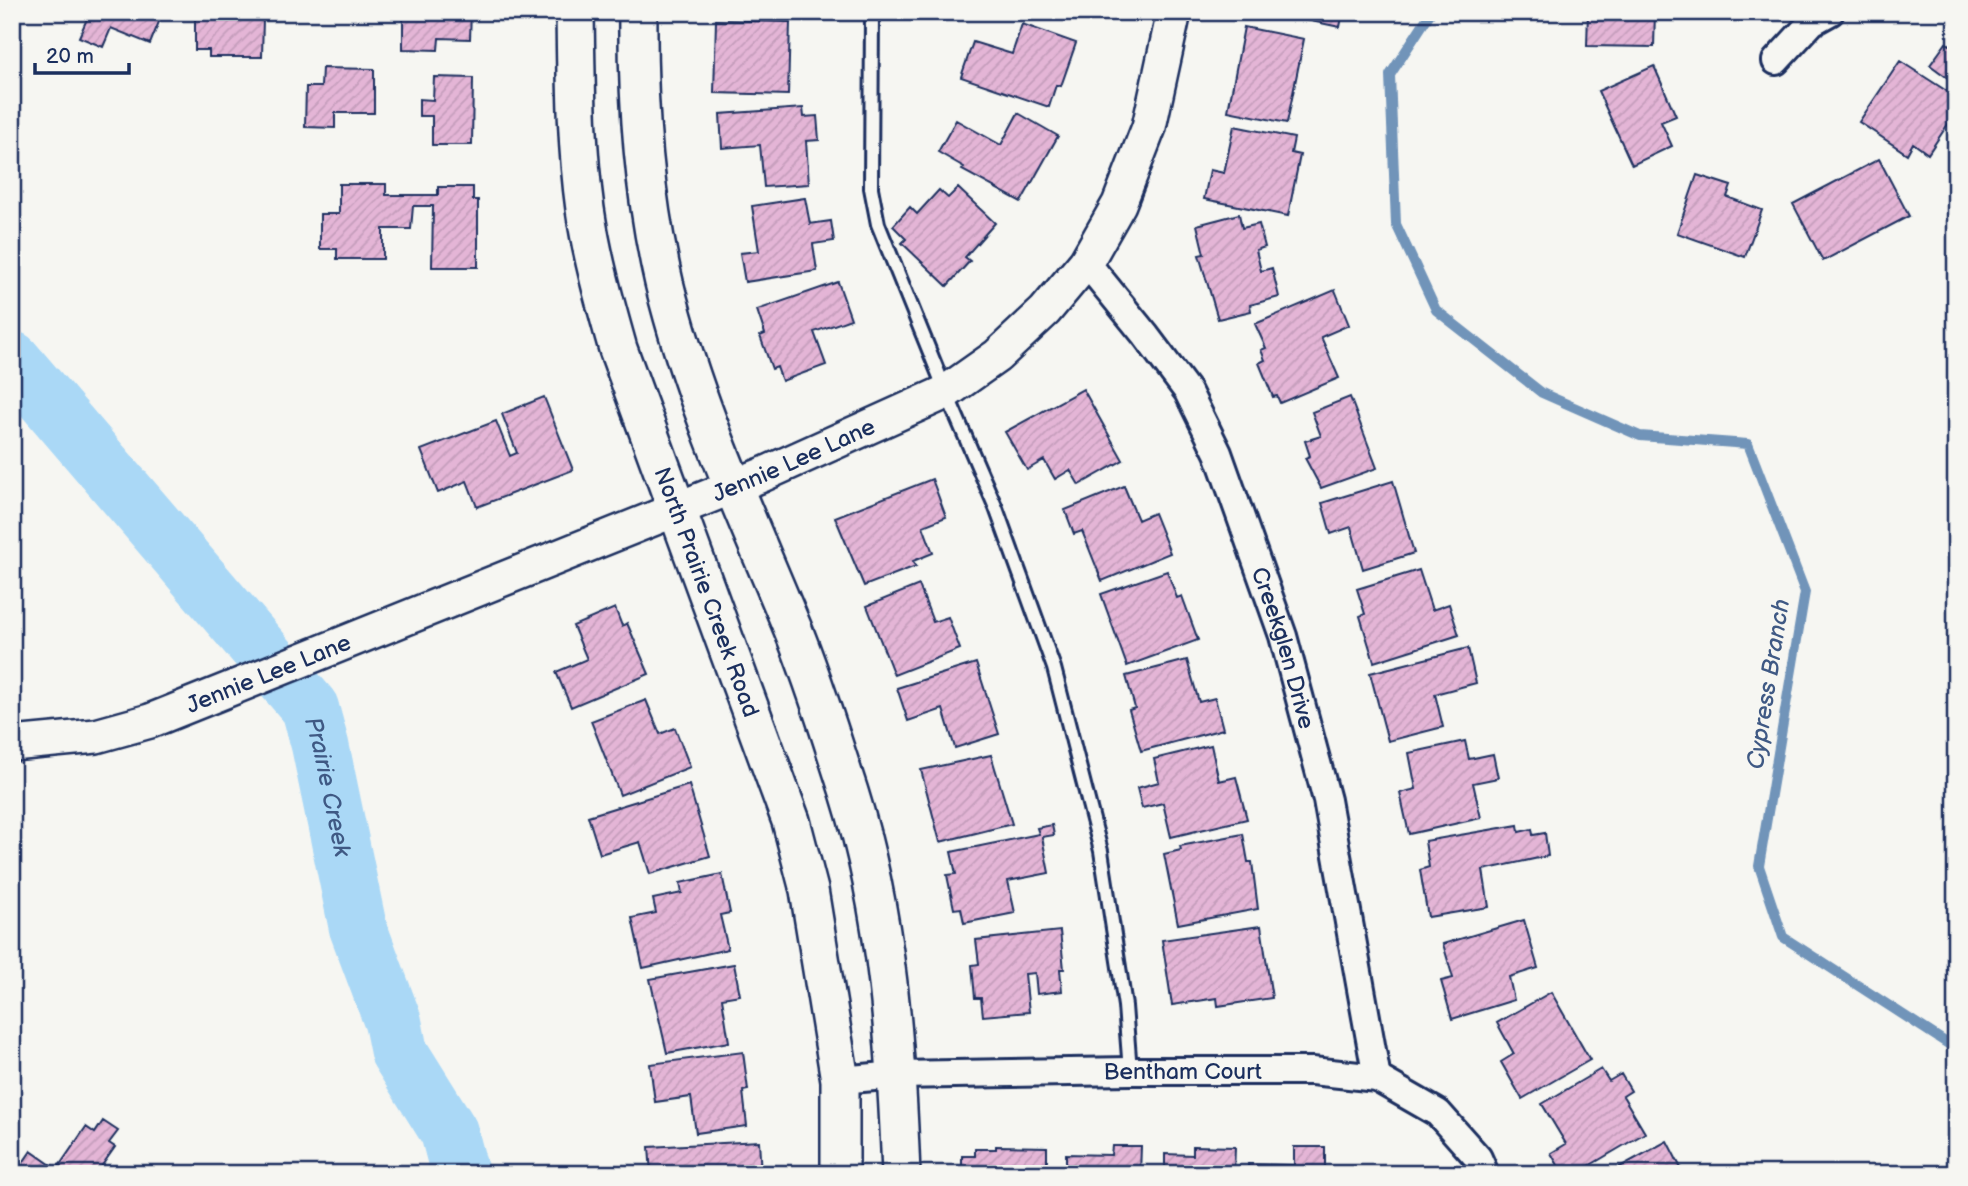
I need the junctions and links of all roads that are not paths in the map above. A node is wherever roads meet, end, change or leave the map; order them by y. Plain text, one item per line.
1 (575, 12) edge
2 (638, 12) edge
3 (872, 12) edge
4 (1174, 12) edge
5 (1830, 12) edge
6 (1776, 61) dead end
7 (1086, 262) junction
8 (946, 392) junction
9 (733, 486) junction
10 (677, 508) junction
11 (12, 744) edge
12 (1130, 1071) junction
13 (897, 1076) junction
14 (1377, 1078) junction
15 (840, 1080) junction
16 (840, 1174) edge
17 (901, 1174) edge
18 (1485, 1174) edge

1 - 10 main road, North Prairie Creek Road
2 - 9 main road
3 - 8 lane
4 - 7 street, Jennie Lee Lane
5 - 6 street
7 - 8 street, Jennie Lee Lane
7 - 14 street, Creekglen Drive
8 - 9 street, Jennie Lee Lane
8 - 12 lane
9 - 10 street, Jennie Lee Lane
9 - 13 main road
10 - 11 street, Jennie Lee Lane
10 - 15 main road, North Prairie Creek Road
12 - 13 street, Bentham Court
12 - 14 street, Bentham Court
13 - 15 street, Bentham Court
13 - 17 main road
14 - 18 street, Bentham Court
15 - 16 main road, North Prairie Creek Road

